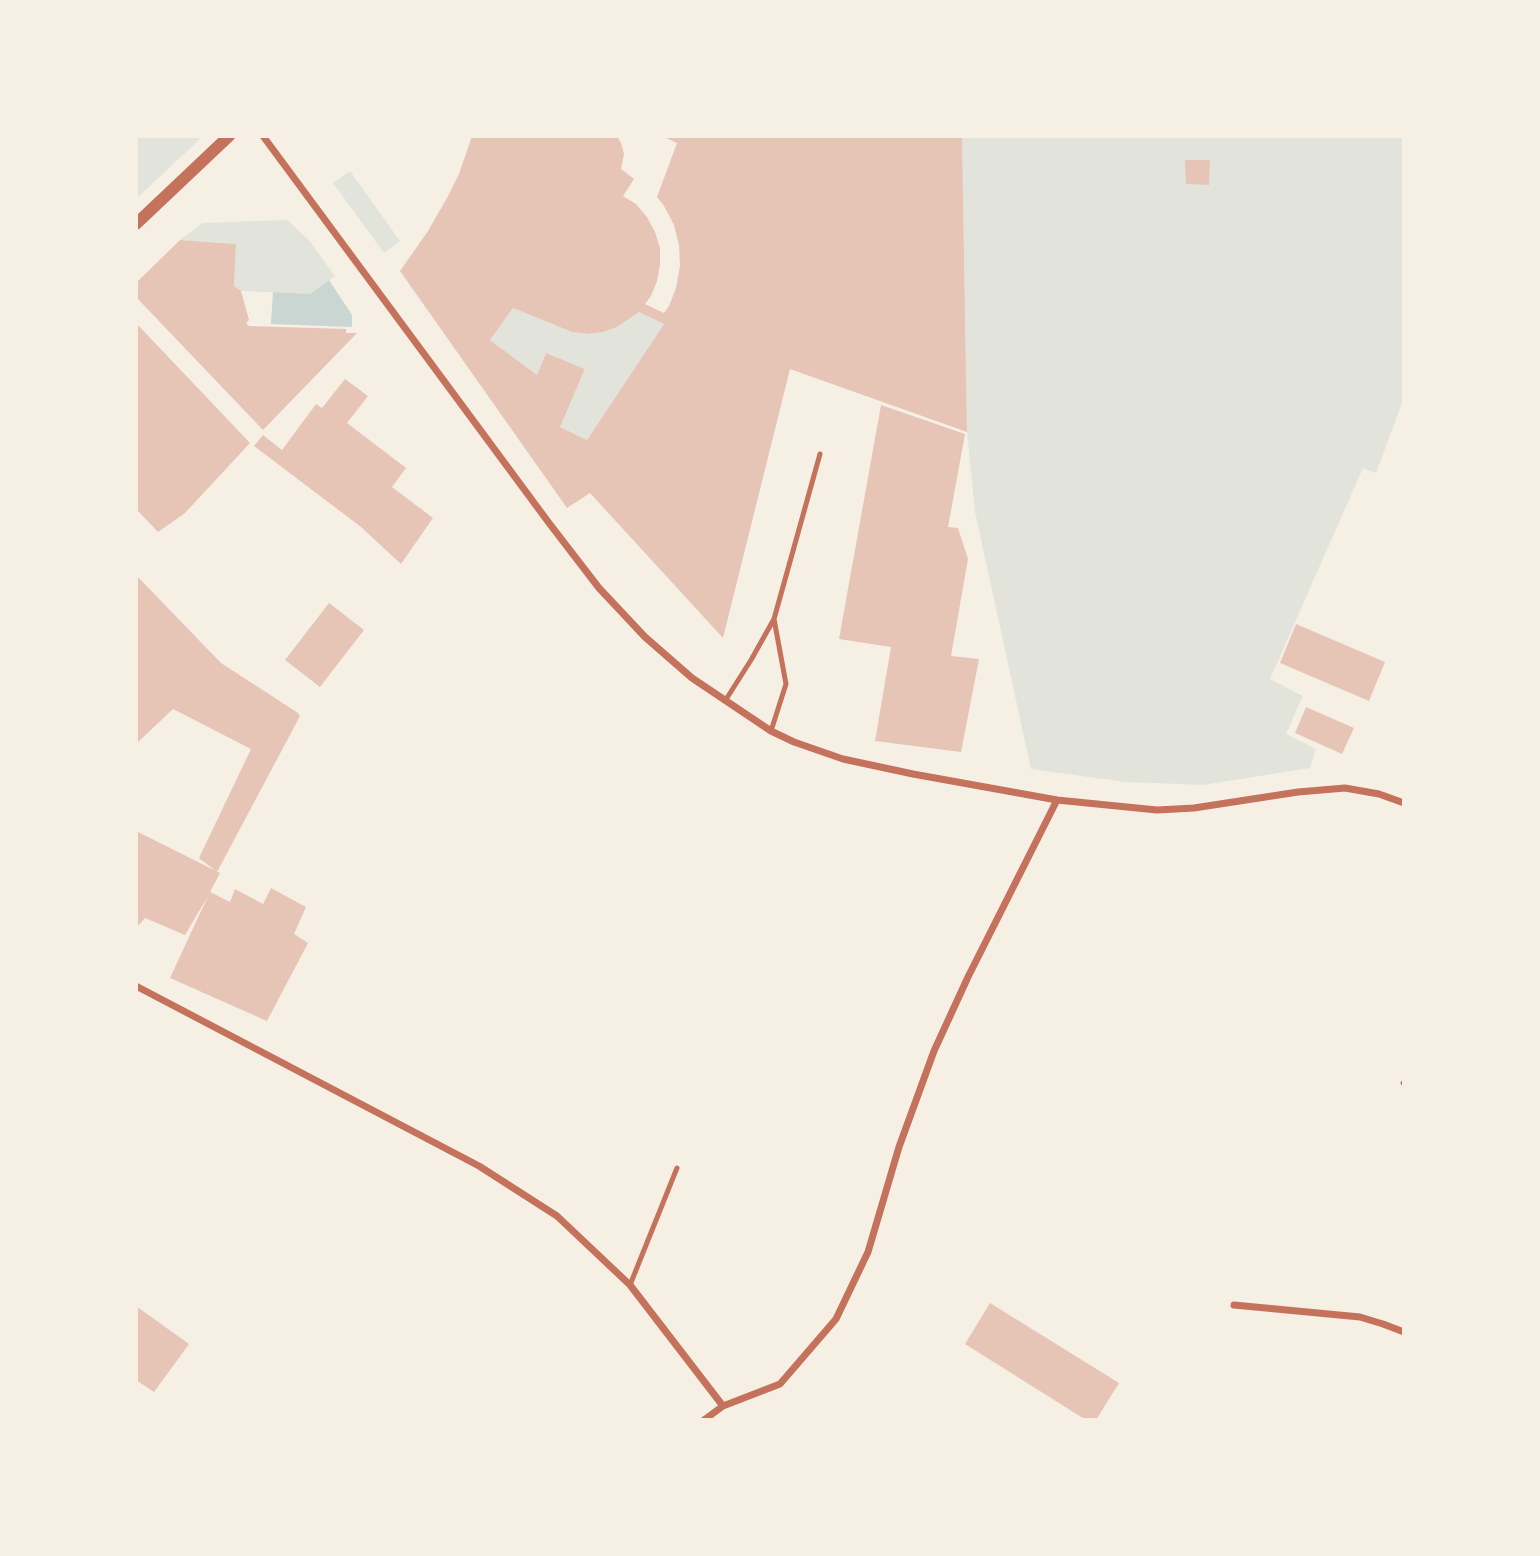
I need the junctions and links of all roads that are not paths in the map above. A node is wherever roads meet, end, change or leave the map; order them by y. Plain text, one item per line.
1 (229, 136) edge
2 (263, 136) edge
3 (136, 223) edge
4 (820, 454) dead end
5 (774, 619) junction
6 (725, 701) junction
7 (771, 731) junction
8 (1057, 800) junction
9 (1404, 803) edge
10 (136, 986) edge
11 (677, 1168) dead end
12 (630, 1285) junction
13 (1234, 1305) dead end
14 (1404, 1332) edge
15 (723, 1406) junction
16 (704, 1419) edge

1 - 3 street
2 - 6 street
4 - 5 lane
5 - 6 lane
5 - 7 lane
6 - 7 street
7 - 8 street
8 - 9 street
8 - 15 street
10 - 12 street
11 - 12 lane
12 - 15 street
13 - 14 street
15 - 16 street

